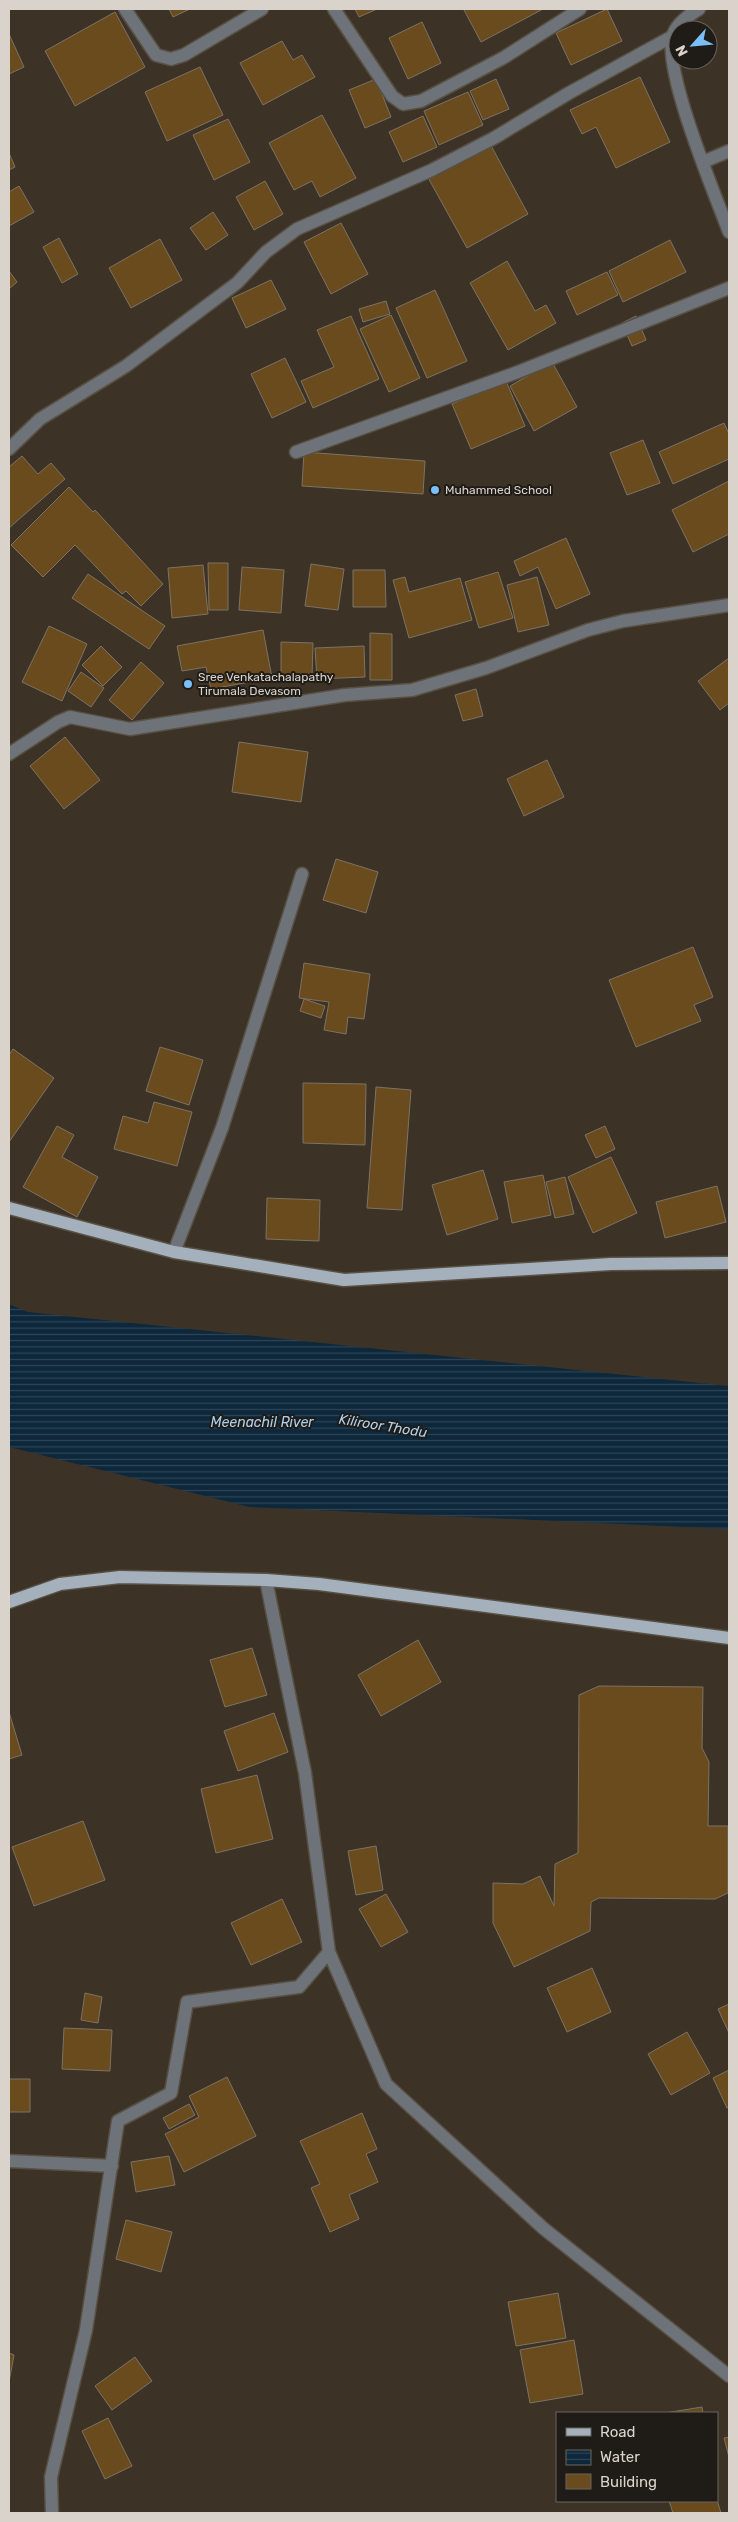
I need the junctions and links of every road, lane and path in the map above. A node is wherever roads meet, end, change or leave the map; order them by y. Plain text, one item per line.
1 (125, 9) edge
2 (262, 9) edge
3 (334, 9) edge
4 (580, 9) edge
5 (699, 9) edge
6 (685, 20) edge
7 (668, 39) edge
8 (673, 70) edge
9 (729, 151) edge
10 (703, 162) junction
11 (729, 232) edge
12 (729, 288) edge
13 (9, 449) edge
14 (296, 452) dead end
15 (729, 605) edge
16 (9, 754) edge
17 (302, 874) dead end
18 (9, 1208) edge
19 (174, 1252) junction
20 (729, 1263) edge
21 (266, 1580) junction
22 (9, 1602) edge
23 (729, 1638) edge
24 (329, 1952) junction
25 (9, 2162) edge
26 (112, 2166) junction
27 (729, 2376) edge
28 (52, 2513) edge

1 - 2 street
3 - 4 street
5 - 6 street
7 - 13 street
8 - 10 street
9 - 10 street
10 - 11 street
12 - 14 street
15 - 16 street
17 - 19 street
18 - 19 main road
19 - 20 main road
21 - 22 main road
21 - 23 main road
21 - 24 street
24 - 26 street
24 - 27 street
25 - 26 street
26 - 28 street

